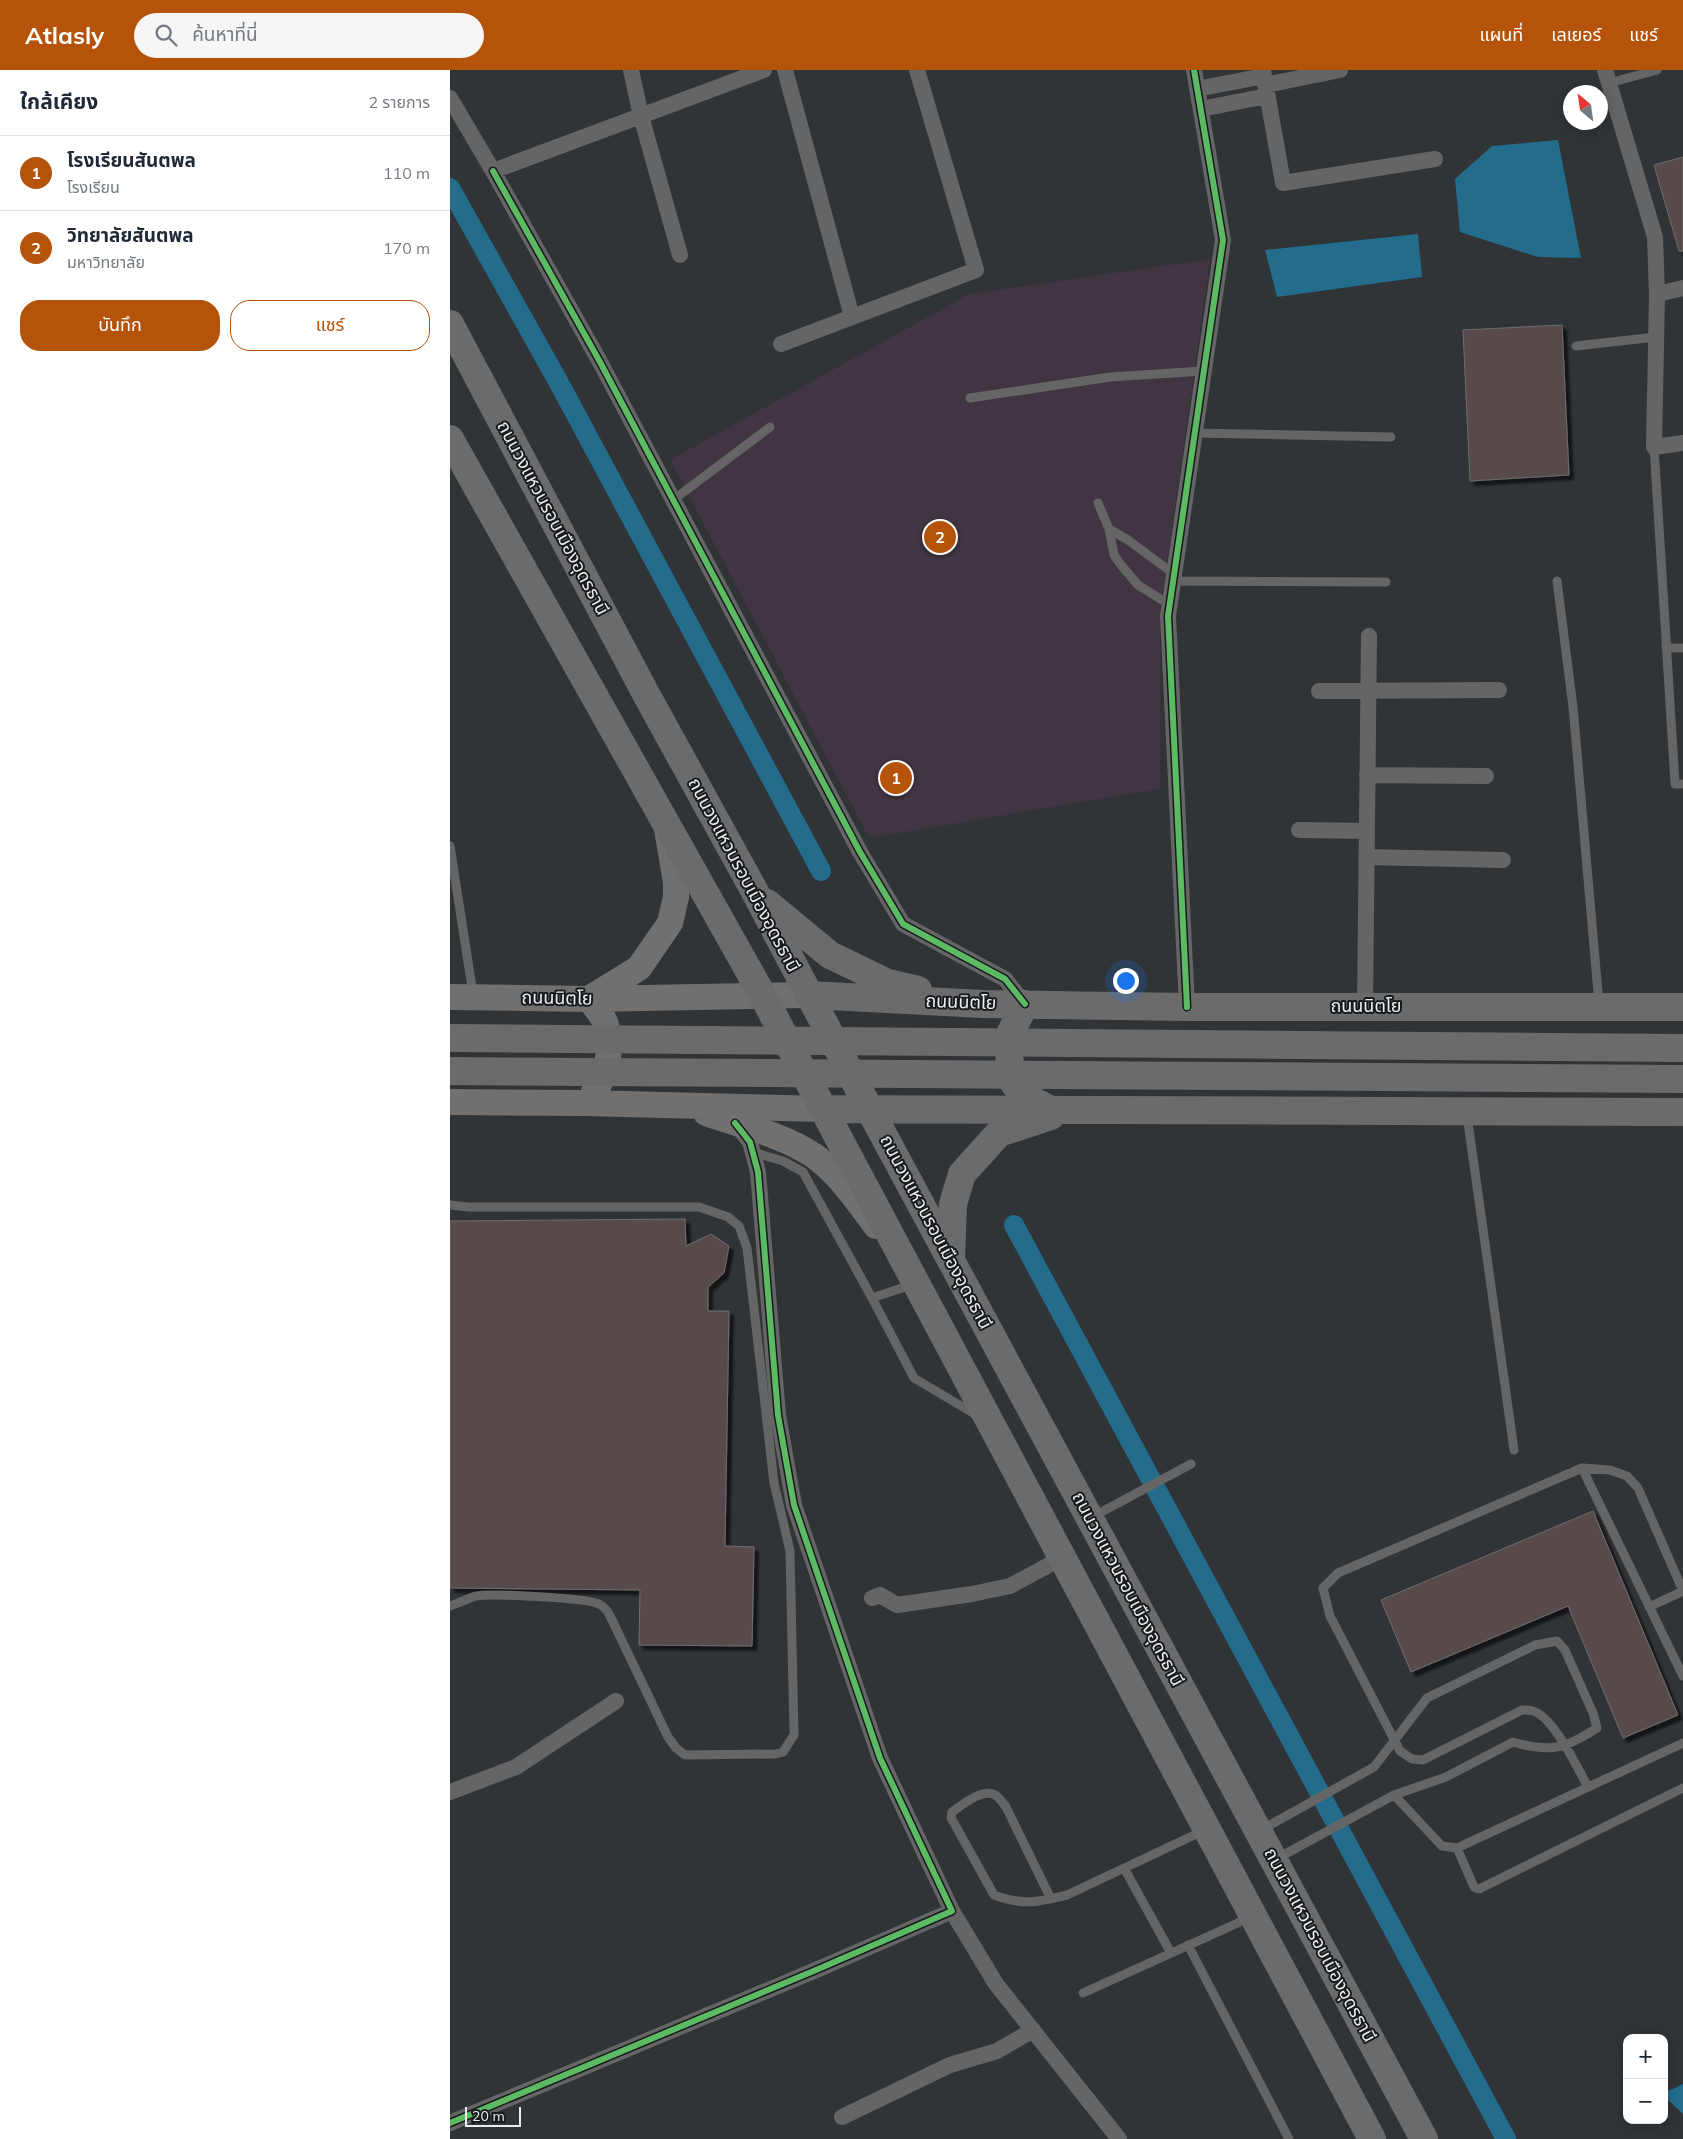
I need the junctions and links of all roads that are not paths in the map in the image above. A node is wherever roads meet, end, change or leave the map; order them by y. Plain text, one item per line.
1 (631, 70) edge
2 (764, 70) edge
3 (785, 70) edge
4 (917, 70) edge
5 (1194, 70) edge
6 (1340, 70) edge
7 (1658, 70) edge
8 (1607, 76) edge
9 (1265, 82) edge
10 (1197, 89) junction
11 (450, 98) edge
12 (1201, 109) junction
13 (641, 116) junction
14 (1436, 159) dead end
15 (493, 171) junction
16 (680, 255) dead end
17 (1683, 288) edge
18 (1657, 294) junction
19 (852, 316) junction
20 (450, 324) edge
21 (1656, 337) junction
22 (781, 344) dead end
23 (1576, 346) dead end
24 (1203, 371) junction
25 (970, 398) dead end
26 (770, 427) dead end
27 (1194, 433) junction
28 (1391, 437) dead end
29 (1683, 443) edge
30 (452, 446) edge
31 (1654, 447) junction
32 (673, 500) junction
33 (1098, 503) dead end
34 (1109, 530) junction
35 (1174, 578) junction
36 (1557, 581) dead end
37 (1386, 582) dead end
38 (1170, 605) junction
39 (1369, 636) dead end
40 (1666, 648) junction
41 (1683, 648) edge
42 (1499, 690) dead end
43 (1319, 691) dead end
44 (1368, 691) junction
45 (1368, 776) junction
46 (1486, 776) dead end
47 (1683, 784) edge
48 (666, 823) junction
49 (1299, 830) dead end
50 (1367, 831) junction
51 (450, 846) edge
52 (1367, 857) junction
53 (1503, 860) dead end
54 (755, 892) junction
55 (809, 995) junction
56 (763, 996) junction
57 (462, 997) edge
58 (589, 998) junction
59 (982, 1004) junction
60 (1025, 1004) junction
61 (1365, 1006) junction
62 (1187, 1007) junction
63 (1600, 1007) junction
64 (1683, 1007) edge
65 (450, 1038) edge
66 (1683, 1048) edge
67 (450, 1071) edge
68 (1683, 1079) edge
69 (450, 1102) edge
70 (584, 1103) junction
71 (686, 1105) junction
72 (822, 1109) junction
73 (1062, 1109) junction
74 (870, 1110) junction
75 (1467, 1112) junction
76 (1683, 1112) edge
77 (735, 1123) junction
78 (752, 1152) junction
79 (450, 1205) edge
80 (951, 1259) junction
81 (914, 1278) junction
82 (872, 1298) junction
83 (990, 1424) junction
84 (1514, 1450) dead end
85 (1191, 1464) dead end
86 (1582, 1468) junction
87 (1090, 1518) junction
88 (1062, 1558) junction
89 (1683, 1591) edge
90 (872, 1598) dead end
91 (450, 1606) edge
92 (1649, 1607) junction
93 (1683, 1676) edge
94 (616, 1701) dead end
95 (1394, 1741) junction
96 (1683, 1742) edge
97 (1565, 1745) junction
98 (1588, 1787) junction
99 (1683, 1788) edge
100 (450, 1792) edge
101 (1394, 1795) junction
102 (1207, 1829) junction
103 (1259, 1831) junction
104 (1457, 1848) junction
105 (1274, 1860) junction
106 (1124, 1868) junction
107 (1051, 1899) junction
108 (952, 1911) junction
109 (1253, 1916) junction
110 (1188, 1945) junction
111 (1171, 1953) junction
112 (1082, 1993) dead end
113 (1033, 2030) junction
114 (842, 2117) dead end
115 (450, 2123) edge
116 (1120, 2139) edge
117 (1289, 2139) edge
118 (1372, 2139) edge
119 (1424, 2139) edge

1 - 13 street
2 - 13 street
3 - 19 street
4 - 19 street
5 - 10 street
6 - 9 street
7 - 8 lane
8 - 18 street
9 - 10 street
9 - 12 street
9 - 14 street
10 - 12 street
11 - 15 street
12 - 24 street
13 - 15 street
13 - 16 street
15 - 32 street
17 - 18 street
18 - 21 street
19 - 22 street
20 - 54 highway, ถนนวงแหวนรอบเมืองอุดรธานี
21 - 23 lane
21 - 31 street
24 - 25 lane
24 - 27 street
26 - 32 lane
27 - 28 lane
27 - 35 street
29 - 31 street
30 - 48 highway
31 - 40 lane
32 - 60 street
33 - 34 lane
34 - 35 lane
34 - 38 lane
35 - 37 lane
35 - 38 street
36 - 63 lane
38 - 62 street
39 - 44 street
40 - 41 lane
40 - 47 lane
42 - 44 street
43 - 44 street
44 - 45 street
45 - 46 street
45 - 50 street
48 - 56 highway
48 - 58 main road
49 - 50 street
50 - 52 street
51 - 57 lane
52 - 53 street
52 - 61 street
54 - 55 highway, ถนนวงแหวนรอบเมืองอุดรธานี
54 - 59 highway
55 - 56 main road, ถนนนิตโย
55 - 59 highway, ถนนนิตโย
55 - 74 highway, ถนนวงแหวนรอบเมืองอุดรธานี
56 - 58 main road, ถนนนิตโย
56 - 72 highway
57 - 58 main road, ถนนนิตโย
58 - 70 main road
59 - 60 highway, ถนนนิตโย
60 - 62 highway, ถนนนิตโย
60 - 73 highway
61 - 62 highway, ถนนนิตโย
61 - 63 highway, ถนนนิตโย
63 - 64 highway, ถนนนิตโย
65 - 66 highway, bridge
67 - 68 highway, bridge
69 - 70 main road
70 - 71 main road
71 - 72 main road
71 - 77 main road
72 - 74 highway
72 - 81 highway
73 - 74 highway
73 - 75 highway
73 - 80 highway
74 - 80 highway, ถนนวงแหวนรอบเมืองอุดรธานี
75 - 76 highway
75 - 84 lane
77 - 78 street
77 - 81 main road
78 - 82 lane
78 - 108 street
79 - 91 lane
80 - 87 highway, ถนนวงแหวนรอบเมืองอุดรธานี
81 - 82 lane
81 - 83 highway
82 - 83 lane
83 - 88 highway
85 - 87 lane
86 - 89 lane
86 - 92 lane
86 - 95 lane
87 - 103 highway, ถนนวงแหวนรอบเมืองอุดรธานี
88 - 90 street
88 - 102 highway
89 - 92 lane
92 - 93 lane
94 - 100 street
95 - 97 lane
95 - 97 lane
95 - 103 lane
96 - 98 lane
97 - 98 lane
97 - 101 lane
98 - 104 lane
99 - 104 lane
101 - 104 lane
101 - 105 lane
102 - 106 lane
102 - 109 highway
103 - 105 highway, ถนนวงแหวนรอบเมืองอุดรธานี
105 - 119 highway, ถนนวงแหวนรอบเมืองอุดรธานี
106 - 107 lane
106 - 111 lane
107 - 107 lane
108 - 113 street
108 - 115 street
109 - 110 lane
109 - 118 highway
110 - 111 lane
110 - 117 lane
111 - 112 lane
113 - 114 street
113 - 116 street

